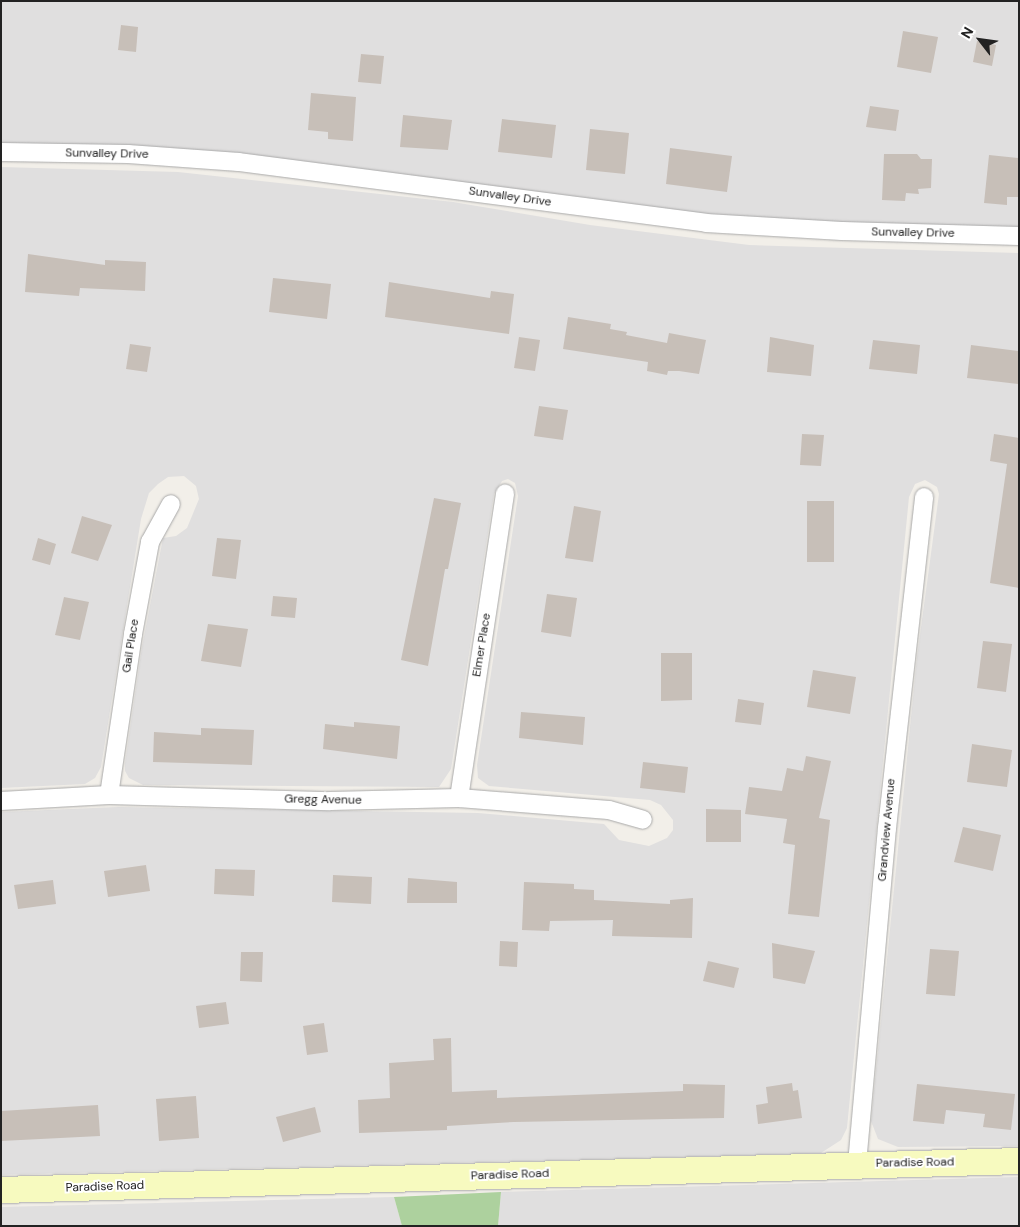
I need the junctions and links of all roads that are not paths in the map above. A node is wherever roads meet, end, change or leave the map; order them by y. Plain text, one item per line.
1 (1, 152) edge
2 (1019, 236) edge
3 (505, 493) dead end
4 (924, 497) dead end
5 (171, 504) dead end
6 (109, 795) junction
7 (459, 798) junction
8 (1, 801) edge
9 (642, 820) dead end
10 (1019, 1161) edge
11 (857, 1164) junction
12 (1, 1190) edge

1 - 2 street, Sunvalley Drive
3 - 7 street, Elmer Place
4 - 11 street, Grandview Avenue
5 - 6 street, Gail Place
6 - 7 street, Gregg Avenue
6 - 8 street, Gregg Avenue
7 - 9 street, Gregg Avenue
10 - 11 street, Paradise Road
11 - 12 street, Paradise Road

